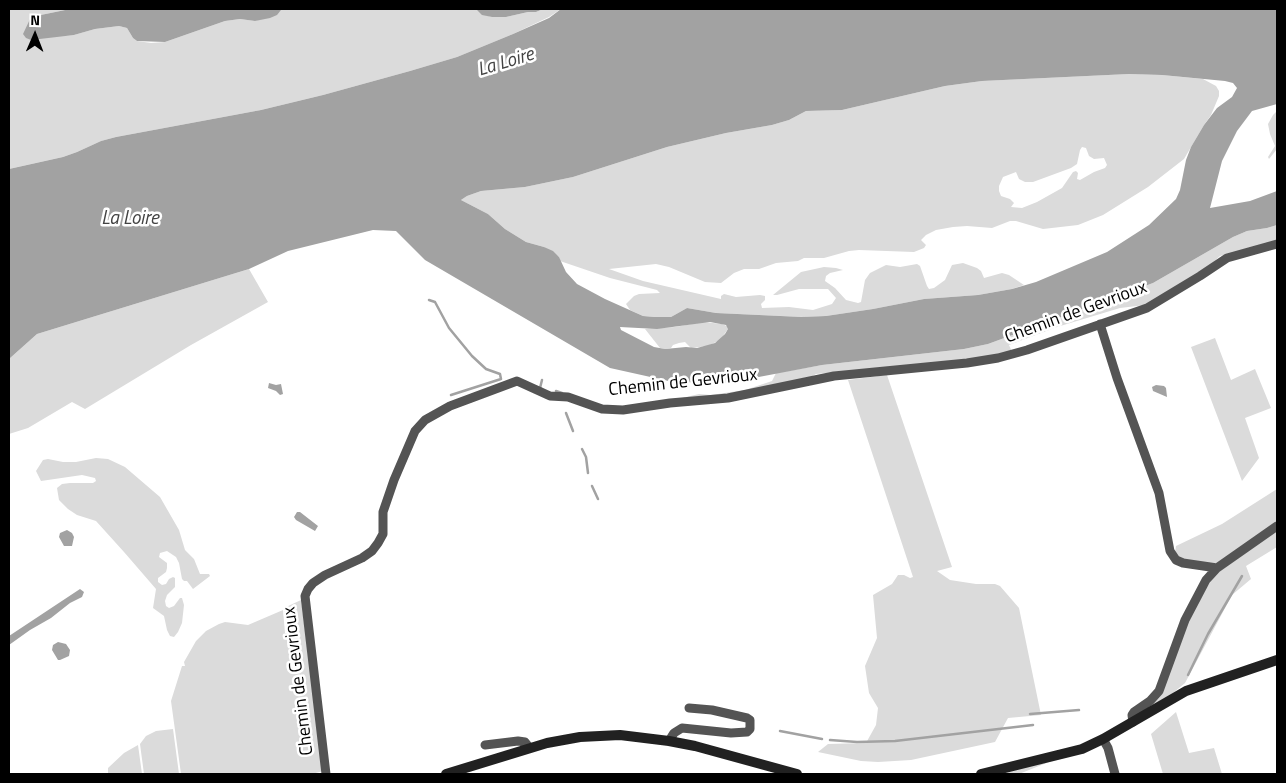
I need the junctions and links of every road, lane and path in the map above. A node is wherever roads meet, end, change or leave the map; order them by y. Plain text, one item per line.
1 (1277, 244) edge
2 (1100, 324) junction
3 (1277, 526) edge
4 (1217, 568) junction
5 (1277, 660) edge
6 (689, 708) dead end
7 (1133, 722) junction
8 (1103, 739) junction
9 (669, 741) junction
10 (485, 745) dead end
11 (529, 748) junction
12 (326, 774) edge
13 (446, 774) edge
14 (796, 774) edge
15 (981, 774) edge
16 (1115, 774) edge

1 - 2 street, Chemin de Gevrioux
2 - 4 street
2 - 12 street, Chemin de Gevrioux
3 - 4 street
4 - 7 street
5 - 7 street
6 - 9 street
7 - 8 street
8 - 15 street
8 - 16 street
9 - 11 street
9 - 14 street
10 - 11 street
11 - 13 street

